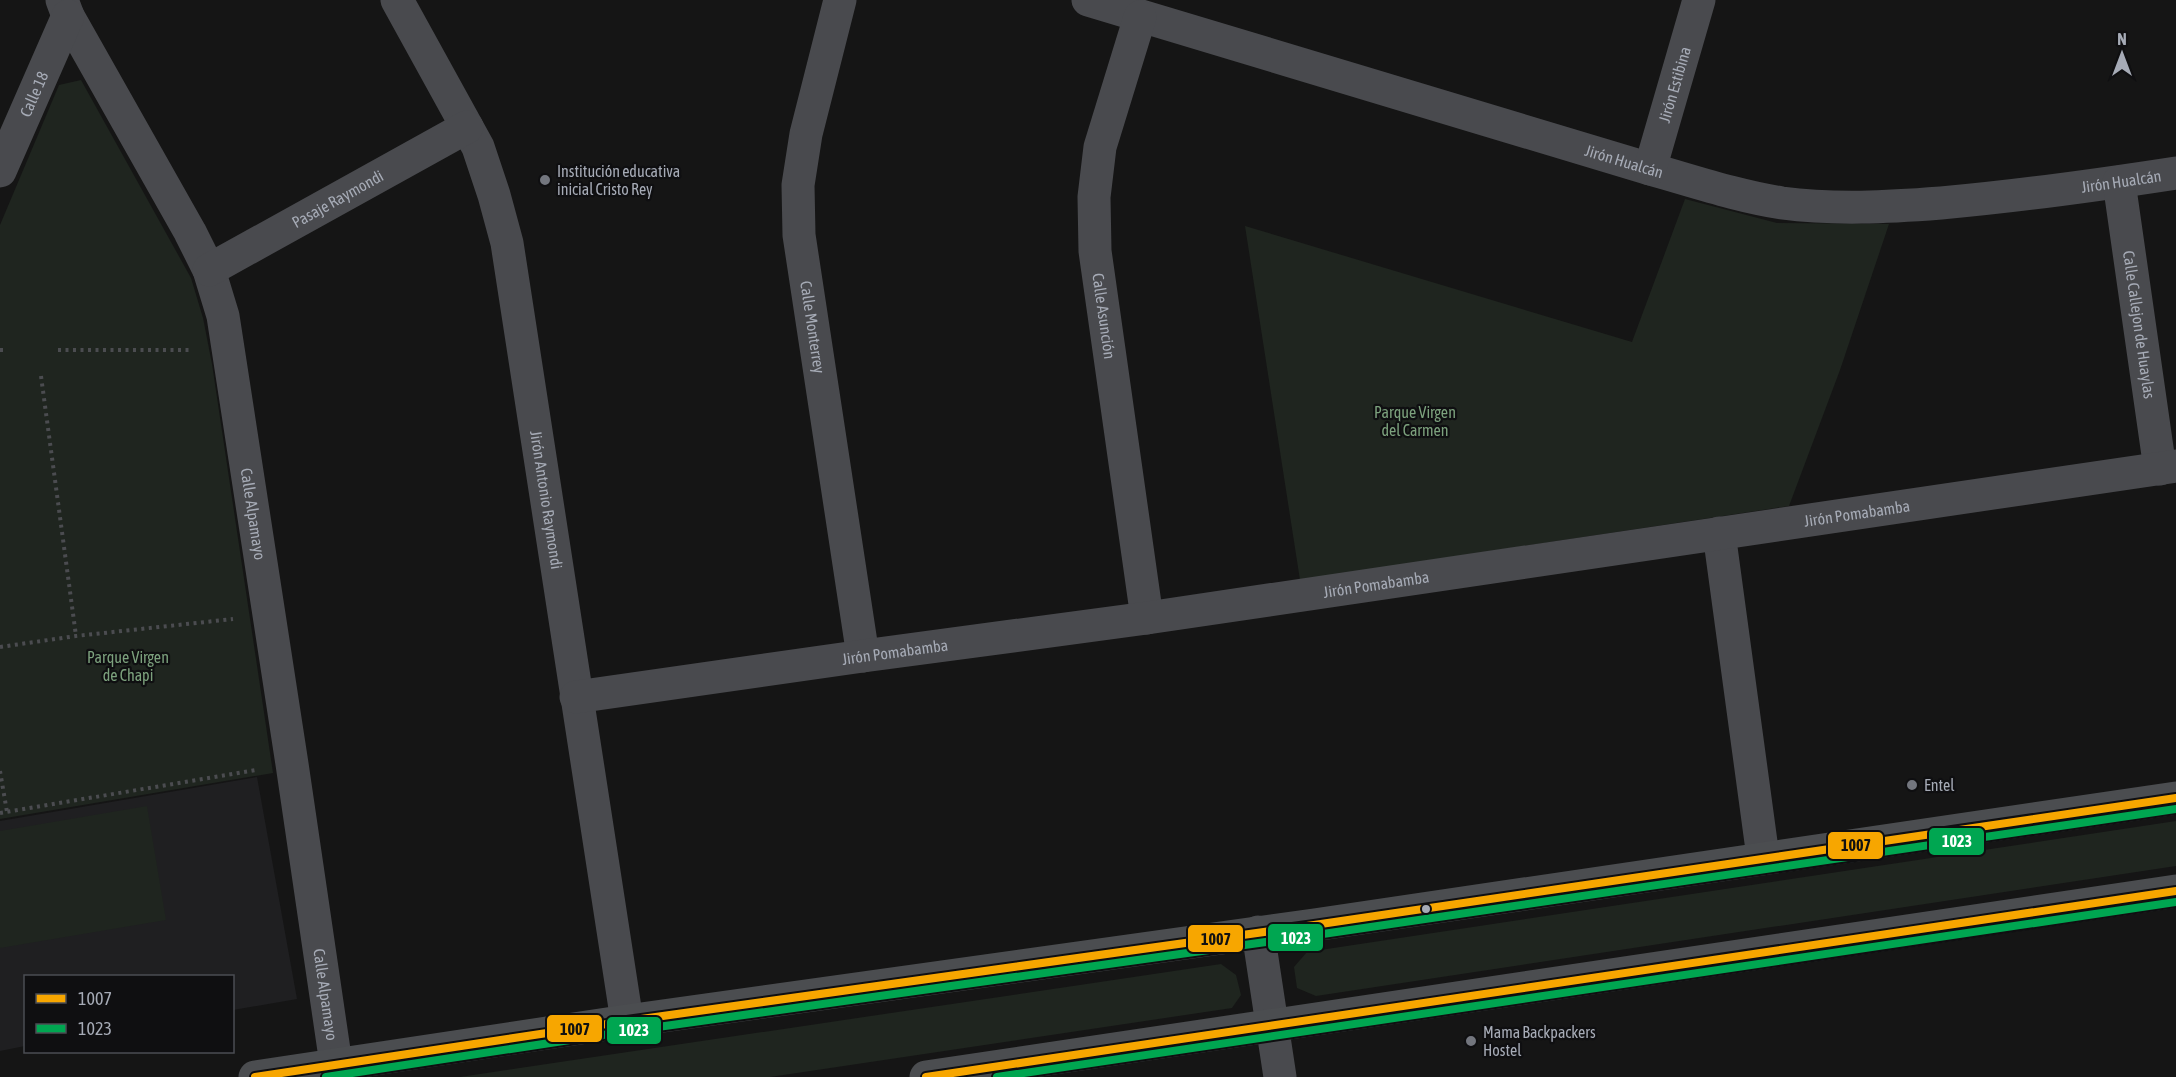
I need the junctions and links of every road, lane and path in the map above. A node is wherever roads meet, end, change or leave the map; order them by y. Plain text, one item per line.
1 (397, 0) edge
2 (840, 0) edge
3 (1088, 0) edge
4 (1699, 0) edge
5 (65, 8) edge
6 (1140, 17) junction
7 (467, 127) junction
8 (1650, 169) junction
9 (0, 171) edge
10 (2176, 173) edge
11 (2119, 182) junction
12 (209, 270) junction
13 (0, 350) edge
14 (6, 350) dead end
15 (58, 350) dead end
16 (229, 350) junction
17 (41, 376) dead end
18 (2168, 468) edge
19 (1719, 533) junction
20 (270, 616) junction
21 (1147, 618) junction
22 (76, 636) junction
23 (0, 647) edge
24 (863, 656) junction
25 (576, 697) junction
26 (292, 764) junction
27 (0, 771) edge
28 (2176, 798) edge
29 (7, 812) junction
30 (0, 813) edge
31 (1763, 857) junction
32 (2176, 891) edge
33 (1258, 932) junction
34 (627, 1021) junction
35 (1271, 1025) junction
36 (336, 1064) junction
37 (255, 1077) edge
38 (926, 1077) edge
39 (1280, 1077) edge

1 - 7 street, Jirón Antonio Raymondi
2 - 24 street, Calle Monterrey
3 - 6 street, Jirón Hualcán
4 - 8 street, Jirón Estibina
5 - 9 street, Calle 18
5 - 12 street, Calle Alpamayo
6 - 8 street, Jirón Hualcán
6 - 21 street, Calle Asunción
7 - 12 street, Pasaje Raymondi
7 - 25 street, Jirón Antonio Raymondi
8 - 11 street, Jirón Hualcán
10 - 11 street, Jirón Hualcán
11 - 18 street, Calle Callejon de Huaylas
12 - 16 street, Calle Alpamayo
13 - 14 path
15 - 16 path
16 - 20 street, Calle Alpamayo
17 - 22 path
18 - 19 street, Jirón Pomabamba
19 - 21 street, Jirón Pomabamba
19 - 31 street
20 - 22 path
20 - 26 street, Calle Alpamayo
21 - 24 street, Jirón Pomabamba
22 - 23 path
24 - 25 street, Jirón Pomabamba
25 - 34 street, Jirón Antonio Raymondi
26 - 29 path
26 - 36 street, Calle Alpamayo
27 - 29 path
28 - 31 main road
29 - 30 path
31 - 33 main road
32 - 35 main road
33 - 34 main road
33 - 35 street
34 - 36 main road
35 - 38 main road
35 - 39 street
36 - 37 main road

